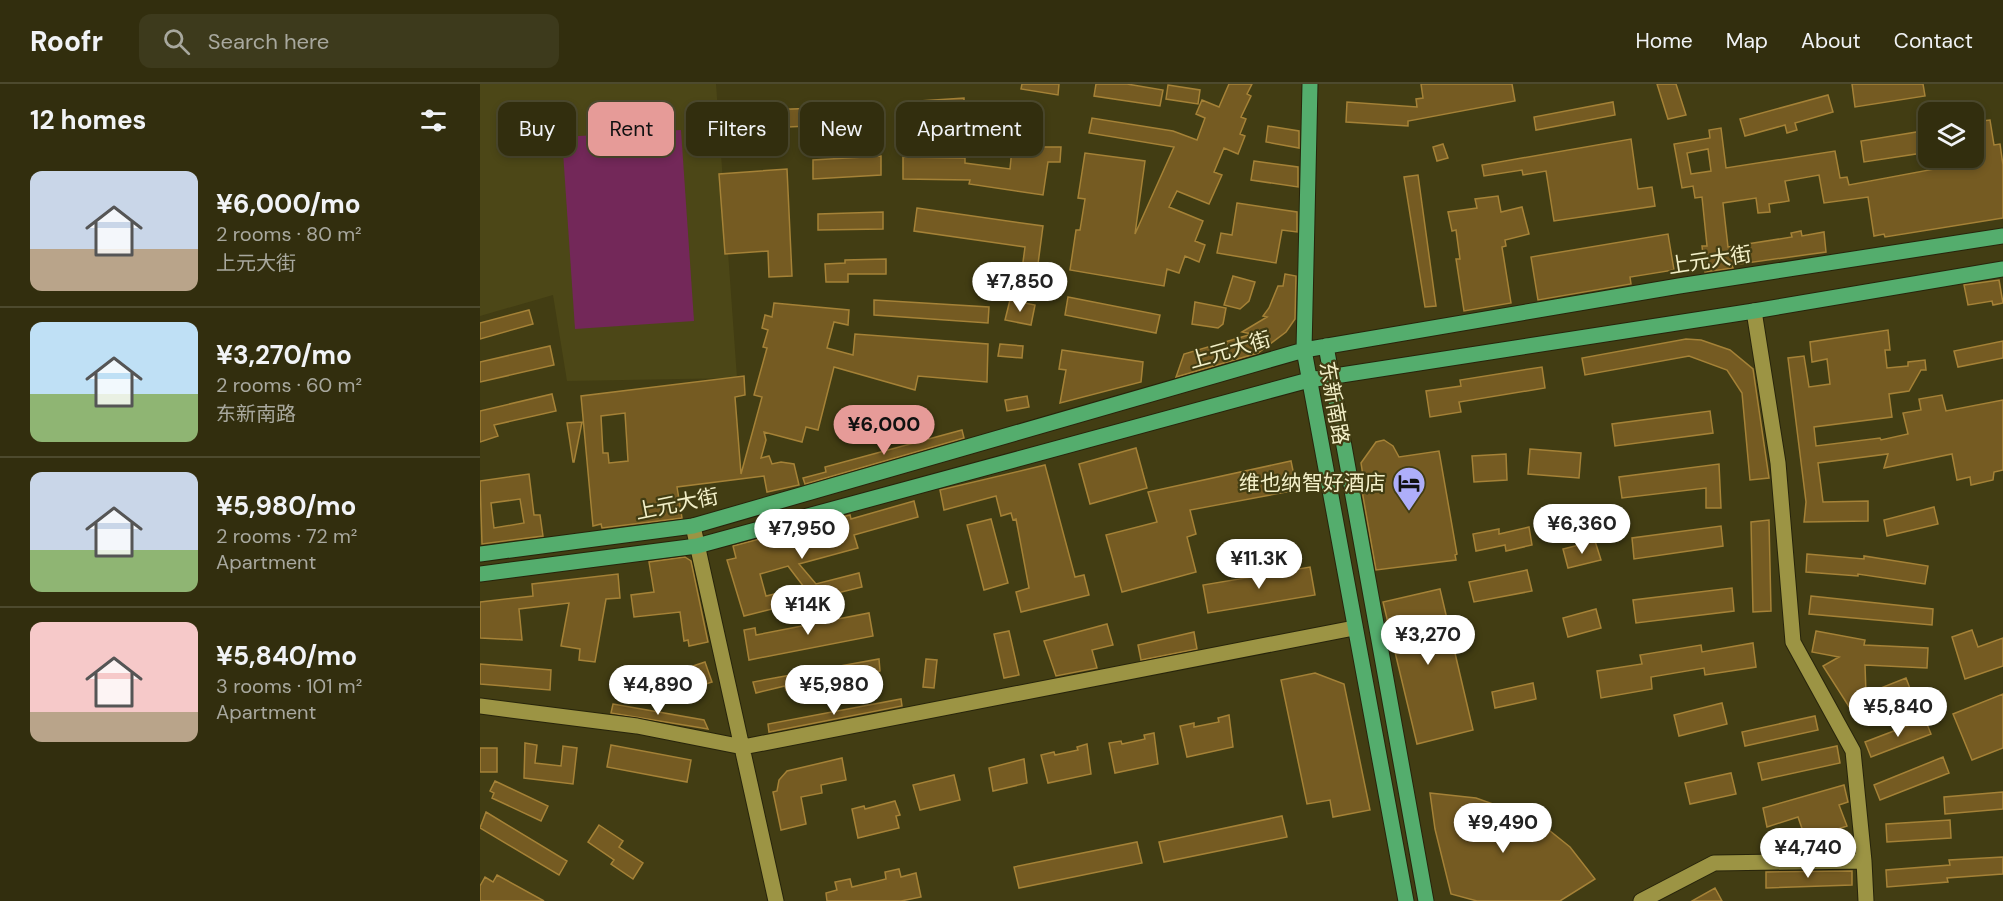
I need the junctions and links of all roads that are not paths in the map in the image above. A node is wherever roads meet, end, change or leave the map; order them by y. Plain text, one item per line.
1 (1310, 84) edge
2 (2003, 236) edge
3 (2003, 268) edge
4 (1754, 311) junction
5 (1326, 346) junction
6 (1304, 350) junction
7 (1330, 376) junction
8 (1309, 380) junction
9 (693, 526) junction
10 (697, 546) junction
11 (480, 554) edge
12 (480, 574) edge
13 (1354, 627) junction
14 (480, 706) edge
15 (743, 747) junction
16 (1864, 861) junction
17 (776, 901) edge
18 (1406, 901) edge
19 (1426, 901) edge
20 (1641, 901) edge
21 (1866, 901) edge

1 - 6 main road, 东新南路
2 - 5 main road, 上元大街
3 - 4 main road, 上元大街
4 - 7 main road, 上元大街
4 - 16 street
5 - 6 main road, 上元大街
5 - 7 main road, 东新南路
6 - 8 main road, 东新南路
6 - 9 main road, 上元大街
7 - 8 main road, 上元大街
7 - 19 main road, 东新南路
8 - 10 main road, 上元大街
8 - 13 main road, 东新南路
9 - 10 street
9 - 11 main road, 上元大街
10 - 12 main road, 上元大街
10 - 15 street
13 - 15 street
13 - 18 main road, 东新南路
14 - 15 street
15 - 17 street
16 - 20 street
16 - 21 street

